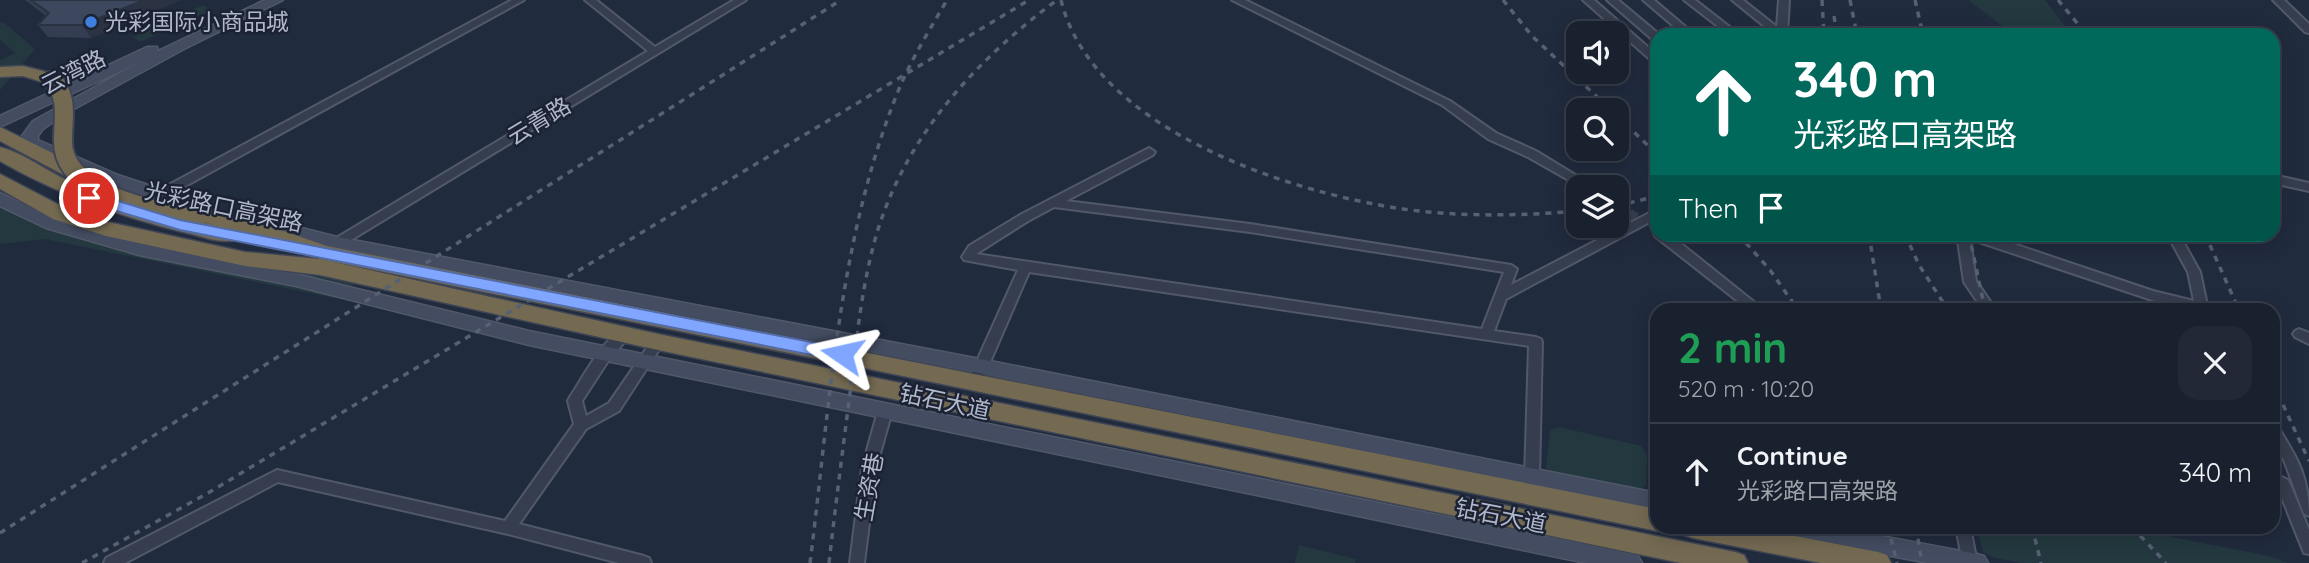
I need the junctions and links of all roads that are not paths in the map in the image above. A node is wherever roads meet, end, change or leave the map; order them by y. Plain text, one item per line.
1 (256, 0) edge
2 (276, 0) edge
3 (519, 0) edge
4 (590, 0) edge
5 (741, 0) edge
6 (1237, 0) edge
7 (1588, 0) edge
8 (1612, 0) edge
9 (1648, 0) edge
10 (1689, 0) edge
11 (1737, 0) edge
12 (2278, 0) edge
13 (1780, 2) edge
14 (1682, 28) edge
15 (1726, 28) edge
16 (1773, 28) edge
17 (1782, 28) edge
18 (2309, 30) edge
19 (1650, 32) edge
20 (175, 43) junction
21 (654, 51) junction
22 (1650, 54) edge
23 (0, 72) edge
24 (0, 108) edge
25 (2, 136) edge
26 (1149, 152) dead end
27 (0, 167) edge
28 (86, 169) junction
29 (1568, 175) edge
30 (0, 181) edge
31 (2280, 181) edge
32 (2309, 187) edge
33 (132, 196) junction
34 (156, 197) junction
35 (7, 203) edge
36 (1054, 203) junction
37 (60, 214) junction
38 (1650, 216) edge
39 (1639, 220) junction
40 (151, 225) junction
41 (1650, 228) edge
42 (1669, 242) edge
43 (1964, 242) edge
44 (1993, 242) edge
45 (2177, 242) edge
46 (270, 243) junction
47 (327, 255) junction
48 (1025, 267) junction
49 (1501, 296) junction
50 (376, 299) junction
51 (1749, 303) edge
52 (1985, 303) edge
53 (2182, 303) edge
54 (2200, 303) edge
55 (1487, 334) junction
56 (623, 335) junction
57 (658, 342) junction
58 (605, 354) junction
59 (645, 363) junction
60 (977, 374) junction
61 (885, 411) junction
62 (581, 425) junction
63 (2280, 442) edge
64 (1348, 449) junction
65 (1532, 478) junction
66 (2280, 482) edge
67 (1574, 495) junction
68 (1650, 501) edge
69 (2309, 510) edge
70 (1650, 518) edge
71 (508, 528) junction
72 (1729, 534) edge
73 (1823, 534) edge
74 (1965, 534) edge
75 (2309, 548) edge
76 (1695, 559) edge
77 (1973, 562) edge
78 (111, 563) edge
79 (644, 563) edge
80 (857, 563) edge
81 (1631, 563) edge
82 (1735, 563) edge
83 (1878, 563) edge

1 - 20 street, 云湾路
2 - 20 street, 云湾路
3 - 34 street
4 - 21 street
5 - 21 street, 云青路
6 - 29 street
7 - 22 street
8 - 19 street
9 - 14 street
10 - 15 street
11 - 16 street
12 - 18 street
13 - 17 street
20 - 24 street
20 - 25 street, 云湾路
20 - 28 street
21 - 47 street, 云青路
23 - 46 highway, bridge
25 - 33 highway, 钻石大道
25 - 40 highway, 光彩路口高架路
26 - 36 street
27 - 40 highway, 光彩路口高架路
28 - 33 street
28 - 34 street
30 - 37 highway, 钻石大道
31 - 32 street
33 - 47 highway, 钻石大道
34 - 47 street
35 - 37 street
35 - 50 street
36 - 48 street
36 - 49 street
37 - 47 highway, 钻石大道
38 - 39 street
39 - 41 street
39 - 49 street
40 - 46 highway, 光彩路口高架路
40 - 47 highway, 光彩路口高架路
42 - 51 street
43 - 52 street
44 - 53 street
45 - 54 street
46 - 47 highway, 光彩路口高架路
47 - 50 street
47 - 56 highway, 钻石大道
47 - 60 highway, 钻石大道
47 - 60 street
48 - 55 street
48 - 60 street
49 - 55 street
50 - 58 street
55 - 65 street
56 - 57 highway, 钻石大道
56 - 58 street
57 - 59 street
57 - 76 highway, 钻石大道
58 - 59 street
58 - 62 street
59 - 61 street
59 - 62 street
60 - 64 highway, 钻石大道
61 - 80 street, 生资巷
61 - 81 street
62 - 71 street
63 - 69 street
64 - 65 street
64 - 67 highway, 钻石大道
65 - 67 street
66 - 75 street
67 - 68 street
67 - 70 highway, 钻石大道
71 - 78 street
71 - 79 street
72 - 83 highway
73 - 77 street
74 - 77 street
76 - 82 highway, 钻石大道

